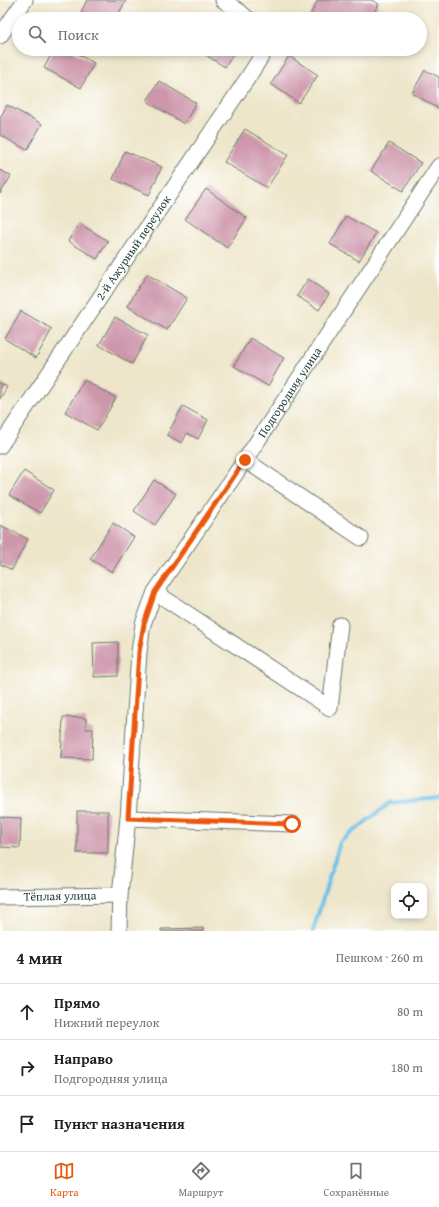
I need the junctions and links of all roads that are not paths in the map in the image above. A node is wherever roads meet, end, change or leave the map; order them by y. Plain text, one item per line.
1 (25, 0) edge
2 (223, 0) edge
3 (17, 12) edge
4 (240, 12) edge
5 (12, 19) edge
6 (0, 36) edge
7 (262, 56) edge
8 (439, 166) edge
9 (0, 446) edge
10 (245, 460) junction
11 (361, 538) dead end
12 (155, 592) junction
13 (340, 625) dead end
14 (128, 818) junction
15 (292, 824) dead end
16 (120, 896) junction
17 (0, 897) edge
18 (119, 931) edge

1 - 3 street
2 - 4 street
5 - 6 street
7 - 9 street, 2-й Ажурный переулок
8 - 10 street, Подгородняя улица
10 - 11 street
10 - 12 street, Подгородняя улица
12 - 13 street
12 - 14 street, Подгородняя улица
14 - 15 street
14 - 16 street, Подгородняя улица
16 - 17 street, Тёплая улица
16 - 18 street, Подгородняя улица

